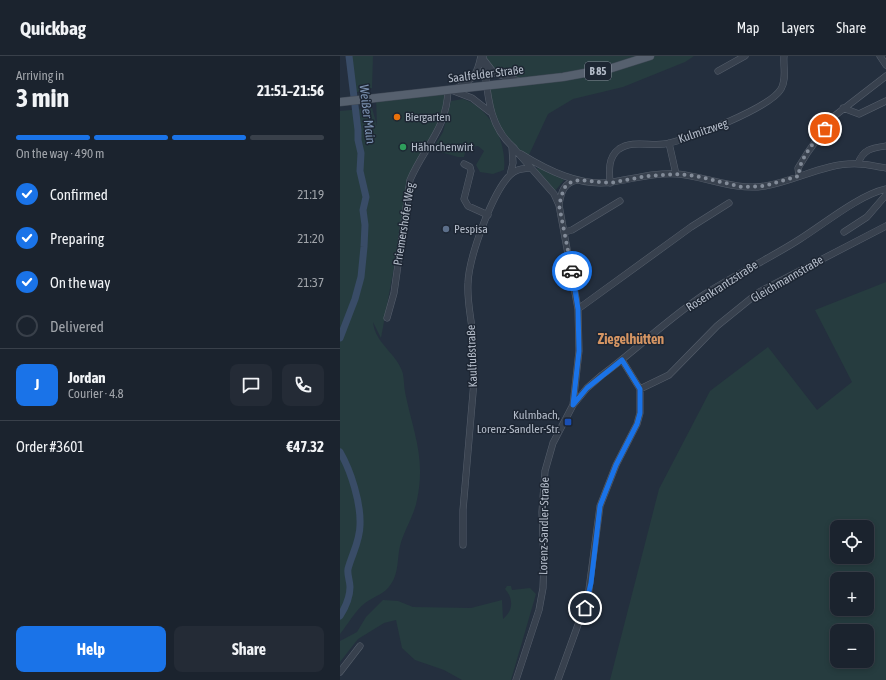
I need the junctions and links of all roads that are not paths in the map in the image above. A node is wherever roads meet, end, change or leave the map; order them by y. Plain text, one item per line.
1 (650, 56) edge
2 (745, 56) edge
3 (784, 56) edge
4 (880, 56) edge
5 (483, 58) edge
6 (886, 65) edge
7 (718, 71) dead end
8 (886, 76) edge
9 (520, 81) junction
10 (485, 86) junction
11 (451, 90) junction
12 (886, 101) edge
13 (340, 102) edge
14 (843, 108) junction
15 (491, 113) junction
16 (669, 142) junction
17 (511, 145) junction
18 (886, 146) edge
19 (532, 160) junction
20 (464, 164) dead end
21 (858, 164) junction
22 (530, 168) junction
23 (886, 168) edge
24 (676, 174) junction
25 (799, 176) junction
26 (509, 177) junction
27 (580, 180) junction
28 (610, 183) junction
29 (886, 189) edge
30 (886, 195) edge
31 (620, 201) dead end
32 (729, 203) dead end
33 (559, 205) junction
34 (488, 215) junction
35 (886, 226) edge
36 (565, 232) junction
37 (844, 232) dead end
38 (578, 309) junction
39 (387, 318) dead end
40 (622, 360) junction
41 (640, 389) junction
42 (573, 405) junction
43 (463, 545) dead end
44 (360, 646) dead end
45 (340, 672) edge
46 (516, 680) edge
47 (558, 680) edge

1 - 9 main road, Saalfelder Straße / B 85
2 - 7 street
3 - 16 street, Kulmitzweg
4 - 6 street
5 - 9 street
5 - 10 street
5 - 11 street
8 - 14 street
9 - 10 main road, Saalfelder Straße / B 85
10 - 11 main road, Saalfelder Straße / B 85
10 - 15 street
11 - 13 main road, Saalfelder Straße / B 85
11 - 15 street
11 - 39 street, Priemershofer Weg
12 - 14 street
14 - 25 street
15 - 17 street
16 - 24 street
16 - 28 street, Kulmitzweg
17 - 19 street
17 - 22 street, Lorenz-Sandler-Straße
17 - 26 street, Kaulfußstraße
18 - 21 street
19 - 22 street
19 - 27 street
20 - 34 street
21 - 23 street
21 - 25 street
22 - 26 street
22 - 33 street, Lorenz-Sandler-Straße
24 - 25 street
24 - 28 street
26 - 34 street, Kaulfußstraße
27 - 28 street
27 - 33 street
29 - 40 street, Rosenkrantzstraße
30 - 37 street
31 - 36 street
32 - 38 street
33 - 36 street, Lorenz-Sandler-Straße
34 - 43 street, Kaulfußstraße
35 - 41 street, Gleichmannstraße
36 - 38 street, Lorenz-Sandler-Straße
38 - 42 street, Lorenz-Sandler-Straße
40 - 41 street
40 - 42 street, Rosenkrantzstraße
41 - 47 street
42 - 46 street, Lorenz-Sandler-Straße
44 - 45 street

